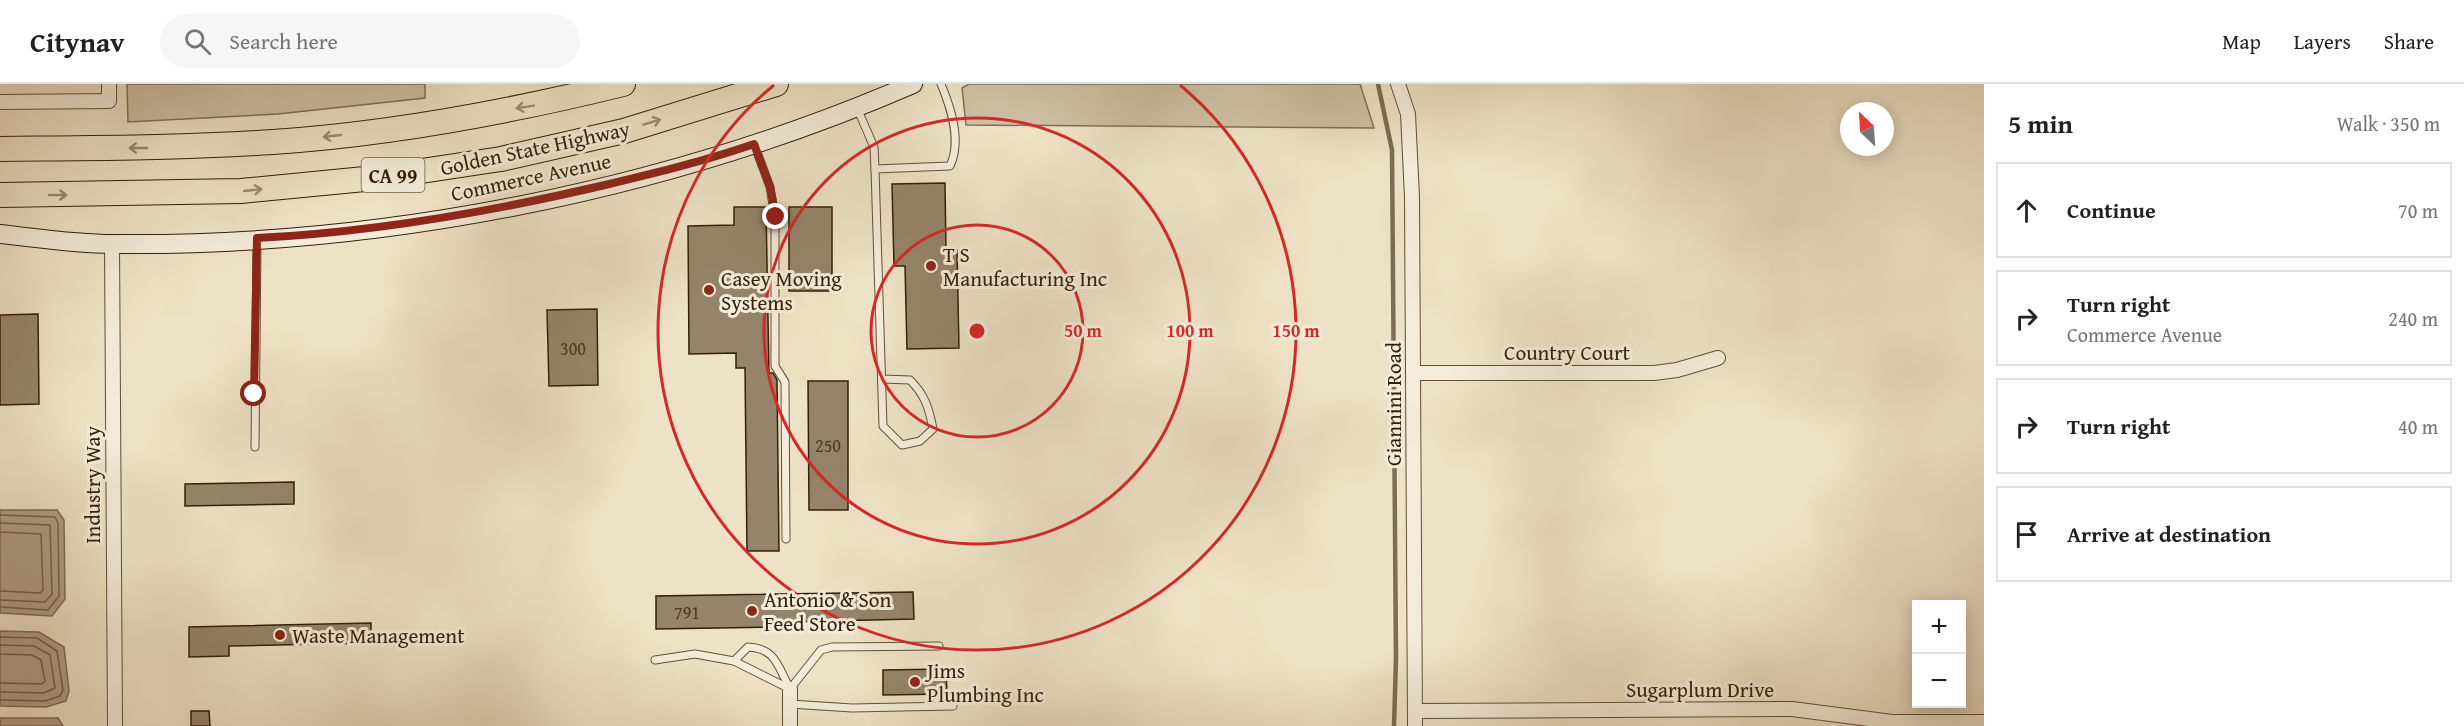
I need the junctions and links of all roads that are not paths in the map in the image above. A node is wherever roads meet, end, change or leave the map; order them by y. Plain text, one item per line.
1 (109, 84) edge
2 (623, 84) edge
3 (776, 84) edge
4 (913, 84) edge
5 (941, 84) edge
6 (1398, 84) edge
7 (0, 102) edge
8 (857, 108) junction
9 (754, 144) junction
10 (0, 149) edge
11 (875, 169) junction
12 (0, 195) edge
13 (0, 234) edge
14 (257, 238) junction
15 (112, 244) junction
16 (1718, 358) dead end
17 (1414, 374) junction
18 (882, 379) junction
19 (255, 447) dead end
20 (786, 539) dead end
21 (939, 646) dead end
22 (655, 660) dead end
23 (734, 661) junction
24 (790, 689) junction
25 (790, 704) junction
26 (953, 706) dead end
27 (1415, 711) junction
28 (1984, 722) edge
29 (115, 726) edge
30 (790, 726) edge
31 (1415, 726) edge

1 - 7 street
2 -> 10 highway, Golden State Highway / CA 99
12 -> 3 highway, Golden State Highway / CA 99
4 - 8 street, Commerce Avenue
5 - 11 lane
6 - 17 street, Giannini Road
8 - 9 street, Commerce Avenue
8 - 11 lane
9 - 14 street, Commerce Avenue
9 - 20 lane
11 - 18 lane
13 - 15 street, Commerce Avenue
14 - 15 street, Commerce Avenue
14 - 19 lane
15 - 29 street, Industry Way
16 - 17 street, Country Court
17 - 27 street, Giannini Road
18 - 18 lane
21 - 24 lane
22 - 23 lane
23 - 24 lane
23 - 24 lane
24 - 25 street
25 - 26 lane
25 - 30 street
27 - 28 street, Sugarplum Drive
27 - 31 street, Giannini Road

